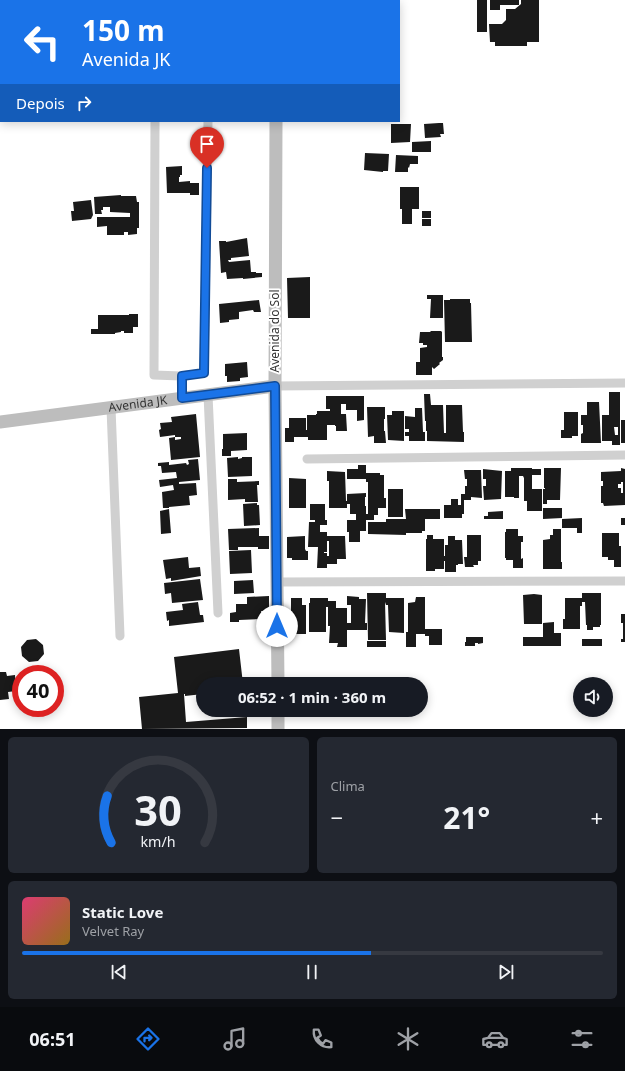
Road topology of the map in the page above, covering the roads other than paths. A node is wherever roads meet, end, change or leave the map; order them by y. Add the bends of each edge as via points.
1 (155, 122) edge
2 (208, 122) edge
3 (276, 122) edge
4 (182, 376) junction
5 (625, 382) edge
6 (275, 386) junction
7 (208, 395) junction
8 (182, 398) junction
9 (110, 408) junction
10 (0, 422) edge
11 (625, 455) edge
12 (307, 459) dead end
13 (625, 581) edge
14 (277, 582) junction
15 (218, 612) dead end
16 (120, 636) dead end
17 (278, 677) edge
18 (278, 717) edge
19 (278, 729) edge

1 - 4 street via 154,375
2 - 4 street via 204,373
3 - 6 street, Avenida do Sol
4 - 8 street
5 - 6 street
6 - 7 street, Avenida JK
6 - 14 street, Avenida do Sol
7 - 8 street, Avenida JK
7 - 15 street
8 - 9 street, Avenida JK
9 - 10 street, Avenida JK
9 - 16 street
11 - 12 street
13 - 14 street
14 - 17 street, Avenida do Sol
18 - 19 street

